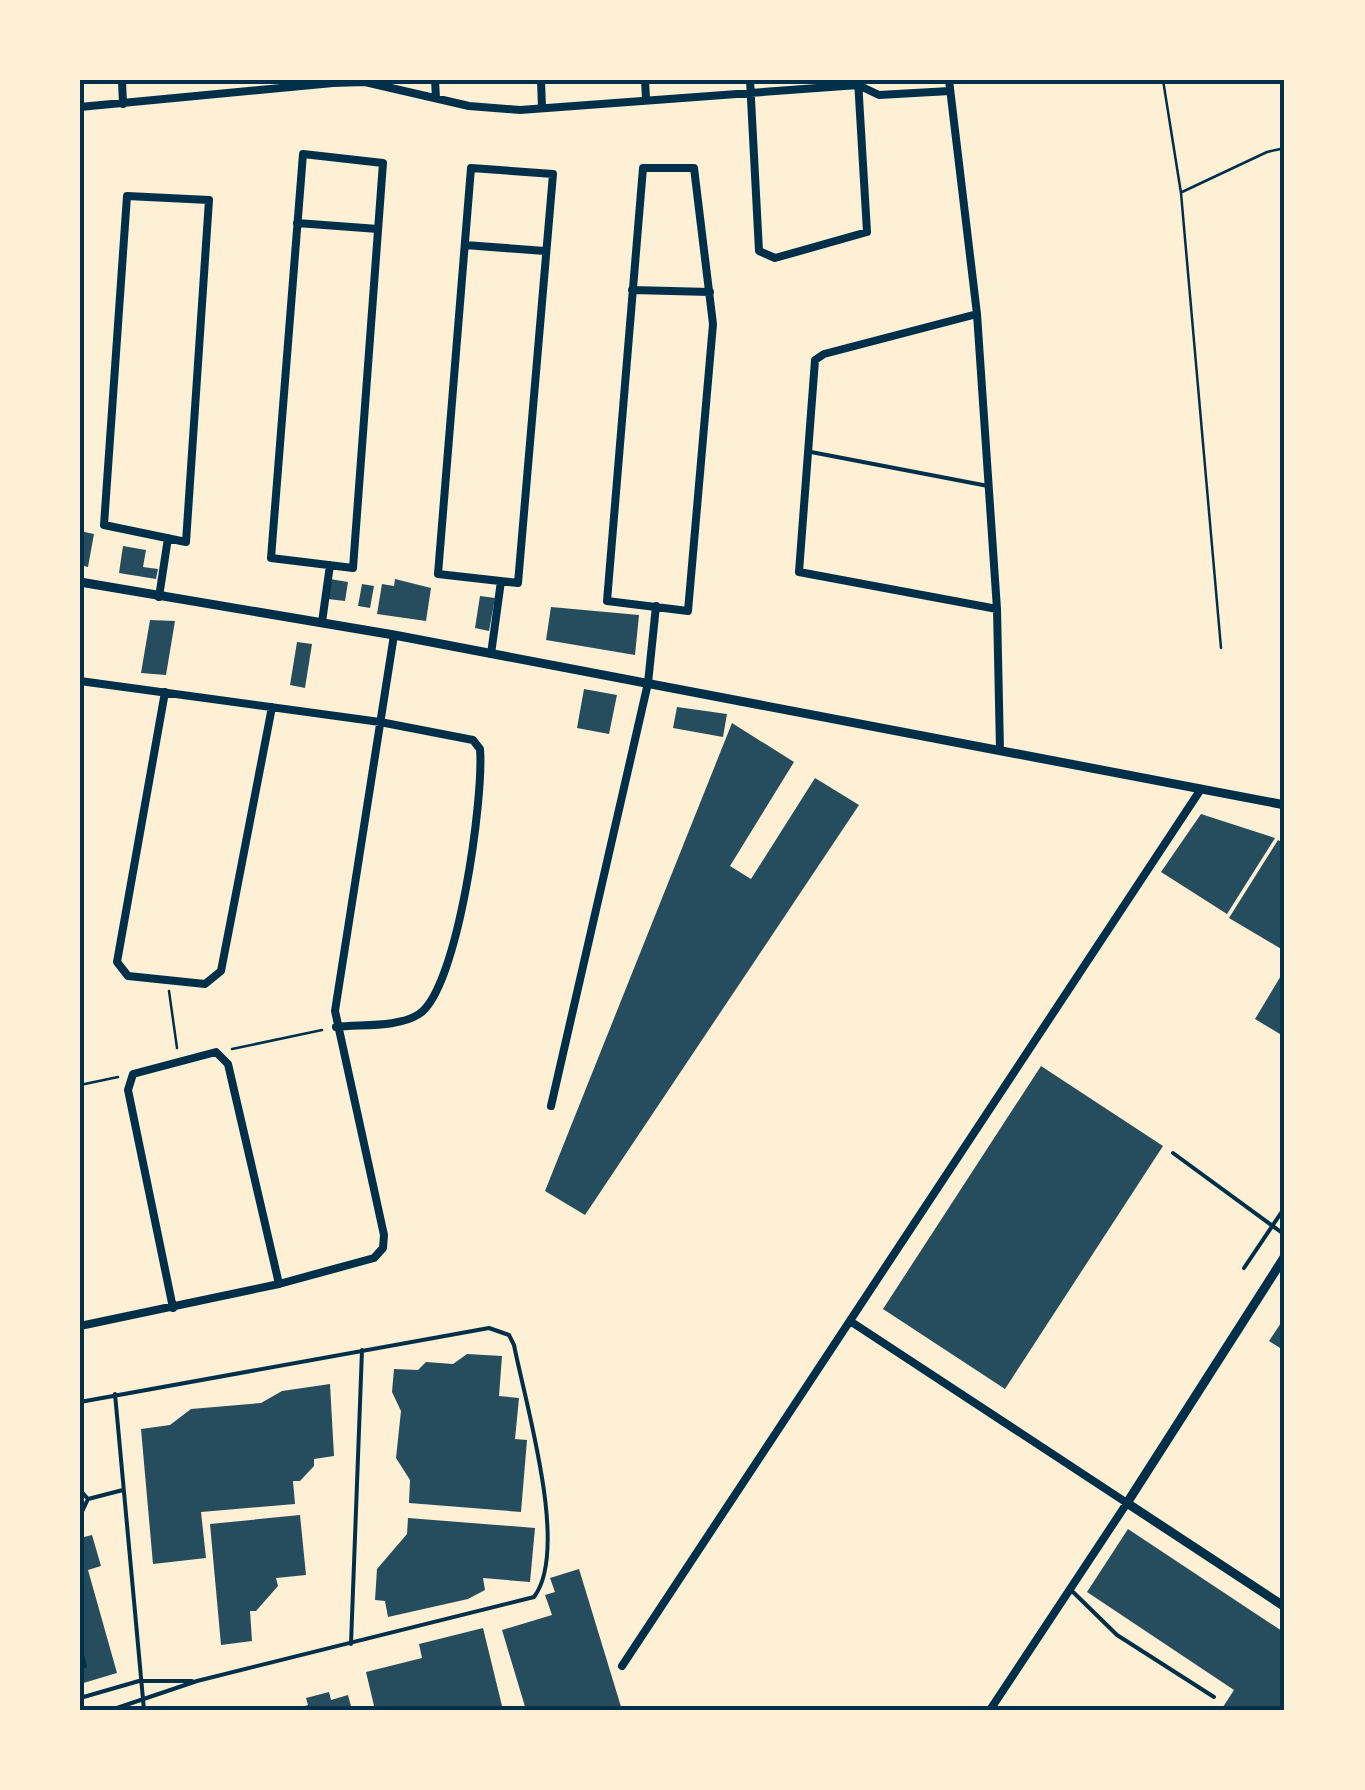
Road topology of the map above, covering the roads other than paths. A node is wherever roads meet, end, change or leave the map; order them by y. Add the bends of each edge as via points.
1 (122, 80) edge
2 (229, 80) edge
3 (435, 80) edge
4 (541, 80) edge
5 (646, 80) edge
6 (949, 80) edge
7 (333, 82) edge
8 (860, 82) edge
9 (750, 85) edge
10 (950, 91) junction
11 (230, 94) junction
12 (436, 98) junction
13 (646, 99) junction
14 (123, 104) junction
15 (80, 107) edge
16 (542, 108) junction
17 (296, 223) junction
18 (378, 229) junction
19 (464, 245) junction
20 (545, 251) junction
21 (632, 290) junction
22 (710, 292) junction
23 (977, 314) junction
24 (806, 451) junction
25 (988, 486) junction
26 (168, 538) junction
27 (330, 565) junction
28 (501, 581) junction
29 (80, 582) edge
30 (158, 596) junction
31 (656, 606) junction
32 (997, 609) junction
33 (322, 622) junction
34 (394, 636) junction
35 (491, 654) junction
36 (80, 682) edge
37 (648, 684) junction
38 (165, 692) junction
39 (272, 707) junction
40 (380, 722) junction
41 (1000, 750) junction
42 (1201, 789) junction
43 (1285, 805) edge
44 (336, 1027) junction
45 (551, 1106) dead end
46 (1173, 1153) dead end
47 (1285, 1207) edge
48 (1273, 1225) junction
49 (1285, 1236) edge
50 (1285, 1256) edge
51 (1244, 1268) dead end
52 (279, 1284) junction
53 (173, 1308) junction
54 (850, 1321) junction
55 (80, 1326) edge
56 (362, 1350) junction
57 (114, 1394) junction
58 (80, 1402) edge
59 (80, 1490) edge
60 (123, 1490) junction
61 (88, 1499) junction
62 (1127, 1504) junction
63 (80, 1516) edge
64 (1071, 1590) junction
65 (1285, 1607) edge
66 (350, 1644) junction
67 (80, 1648) edge
68 (622, 1666) dead end
69 (80, 1668) edge
70 (139, 1681) junction
71 (196, 1681) junction
72 (1214, 1697) dead end
73 (80, 1698) edge
74 (143, 1702) junction
75 (111, 1710) edge
76 (144, 1710) edge
77 (990, 1710) edge

1 - 14 street
2 - 11 street
3 - 12 street
4 - 16 street
5 - 13 street
6 - 10 street
7 - 11 street
7 - 12 street
8 - 9 street
8 - 9 street via 867,232 774,258 760,251
8 - 10 street via 878,94
9 - 13 street
10 - 23 street
11 - 14 street
12 - 16 street via 497,110
13 - 16 street
14 - 15 street
17 - 18 street
17 - 18 street via 302,154 383,163
17 - 27 street via 271,558
18 - 27 street via 353,568
19 - 20 street
19 - 20 street via 471,168 553,174
19 - 28 street via 438,574
20 - 28 street via 518,582
21 - 22 street
21 - 22 street via 642,168 694,168
21 - 31 street via 606,601
22 - 31 street via 713,324 688,611
23 - 24 street via 824,354 812,370
23 - 25 street
24 - 25 lane
24 - 32 street via 799,572
25 - 32 street
26 - 26 street via 186,542 209,200 126,196 104,525
26 - 30 street
27 - 33 street
28 - 35 street
29 - 30 street
30 - 33 street
31 - 37 street
32 - 41 street
33 - 34 street
34 - 35 street
34 - 40 street
35 - 37 street
36 - 38 street
37 - 41 street
37 - 45 street
38 - 39 street
38 - 39 street via 117,962 128,976 205,984 221,971
39 - 40 street
40 - 44 street
40 - 44 street via 473,740 480,749 460,919 445,976 423,1012 408,1021
41 - 42 street
42 - 43 street
42 - 54 street
44 - 52 street via 382,1248 374,1258
46 - 48 lane
47 - 48 lane
48 - 49 lane
48 - 51 lane
50 - 62 street
52 - 53 street
52 - 53 street via 228,1064 216,1052 178,1059 133,1074 128,1090
53 - 55 street
54 - 62 street
54 - 68 street
56 - 57 lane
56 - 66 lane
56 - 66 lane via 488,1328 509,1334 548,1543 543,1585 534,1596
57 - 58 lane
57 - 60 lane
59 - 61 lane
60 - 61 lane
60 - 70 lane
61 - 63 lane
62 - 64 street
62 - 65 street
64 - 72 lane via 1117,1634
64 - 77 street
66 - 71 lane
67 - 69 lane
70 - 71 lane
70 - 73 lane
70 - 74 lane
71 - 74 lane
74 - 75 lane
74 - 76 lane

